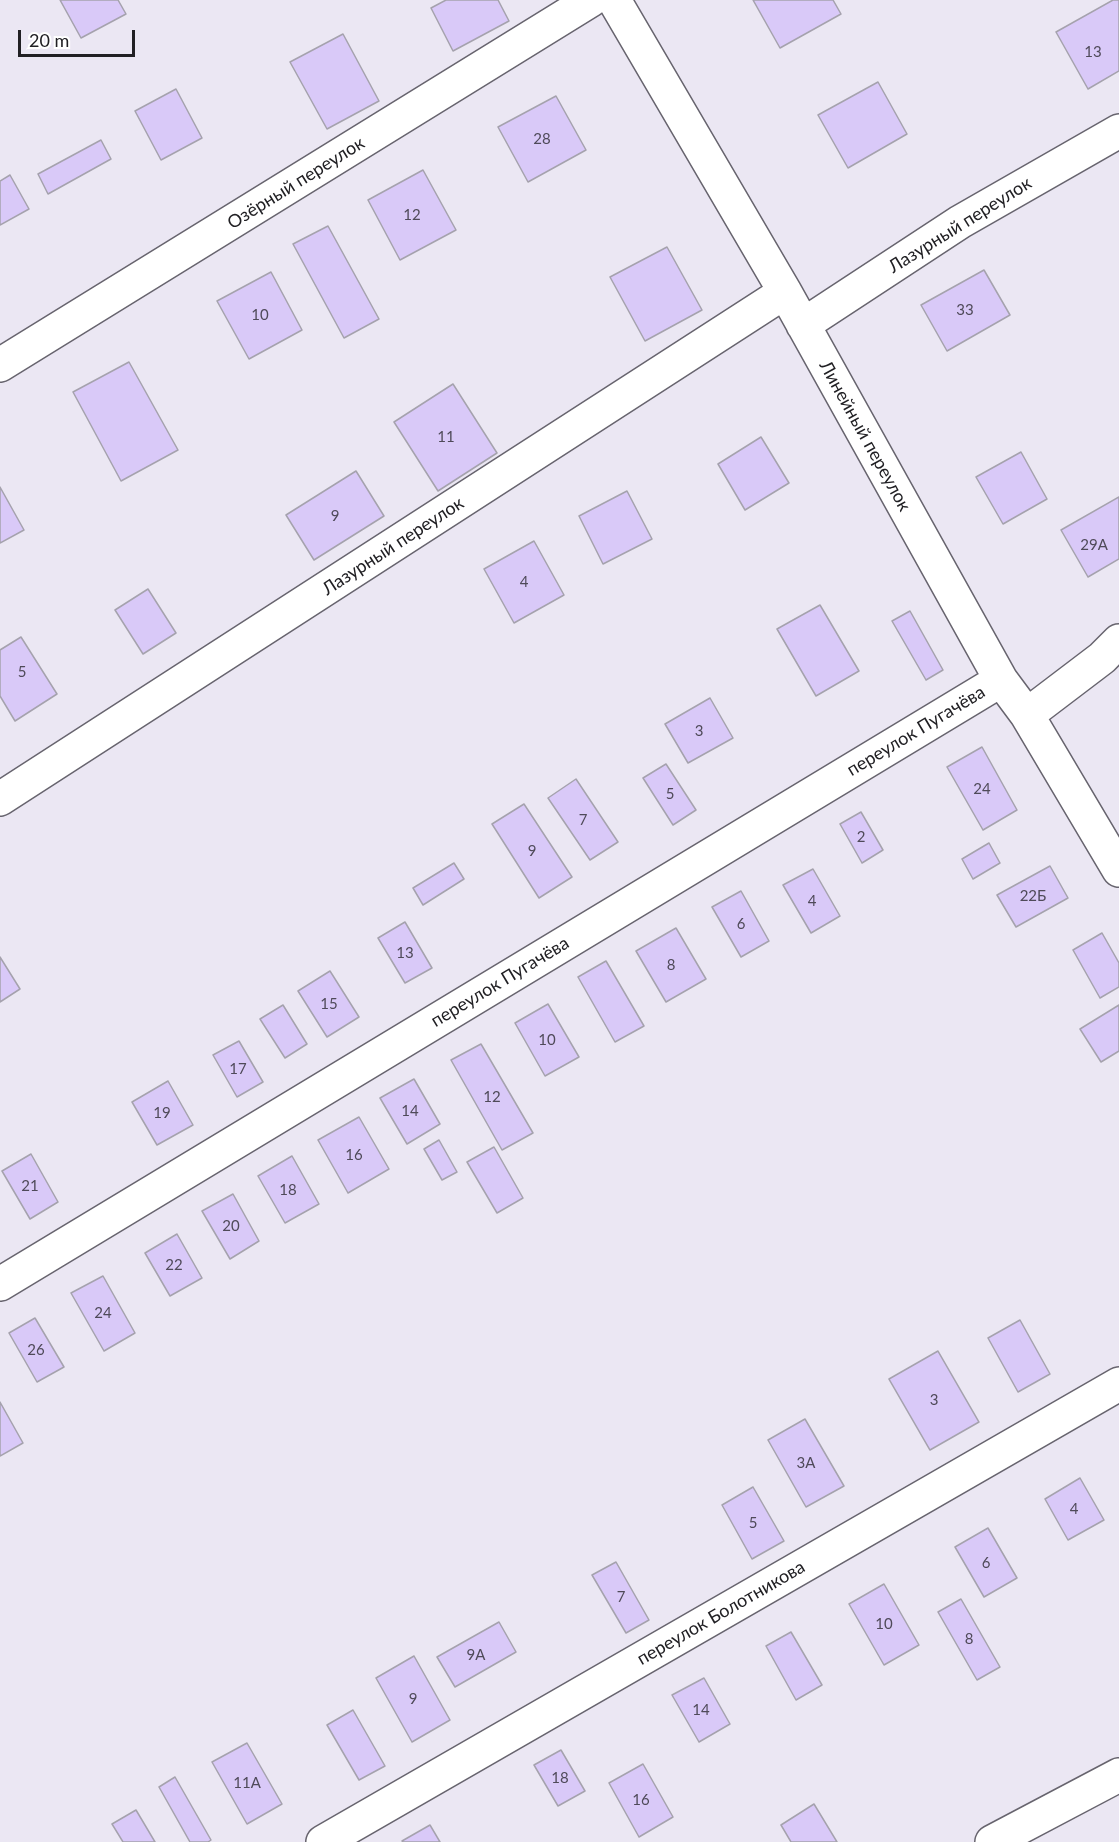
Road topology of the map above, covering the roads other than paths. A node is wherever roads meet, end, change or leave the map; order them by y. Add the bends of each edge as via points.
1 (591, 0) edge
2 (614, 0) edge
3 (1119, 131) edge
4 (785, 292) junction
5 (803, 325) junction
6 (0, 365) edge
7 (1119, 641) edge
8 (1000, 680) junction
9 (1027, 715) junction
10 (0, 799) edge
11 (1119, 870) edge
12 (0, 1284) edge
13 (1119, 1384) edge
14 (1119, 1775) edge
15 (323, 1842) edge
16 (992, 1842) edge

1 - 6 street, Озёрный переулок
2 - 4 street, Линейный переулок
3 - 5 street, Лазурный переулок via 960,222
4 - 5 street, Линейный переулок
4 - 10 street, Лазурный переулок
5 - 8 street, Линейный переулок
7 - 9 street
8 - 9 street, Линейный переулок
8 - 12 street, переулок Пугачёва
9 - 11 street, Линейный переулок
13 - 15 street, переулок Болотникова
14 - 16 street

